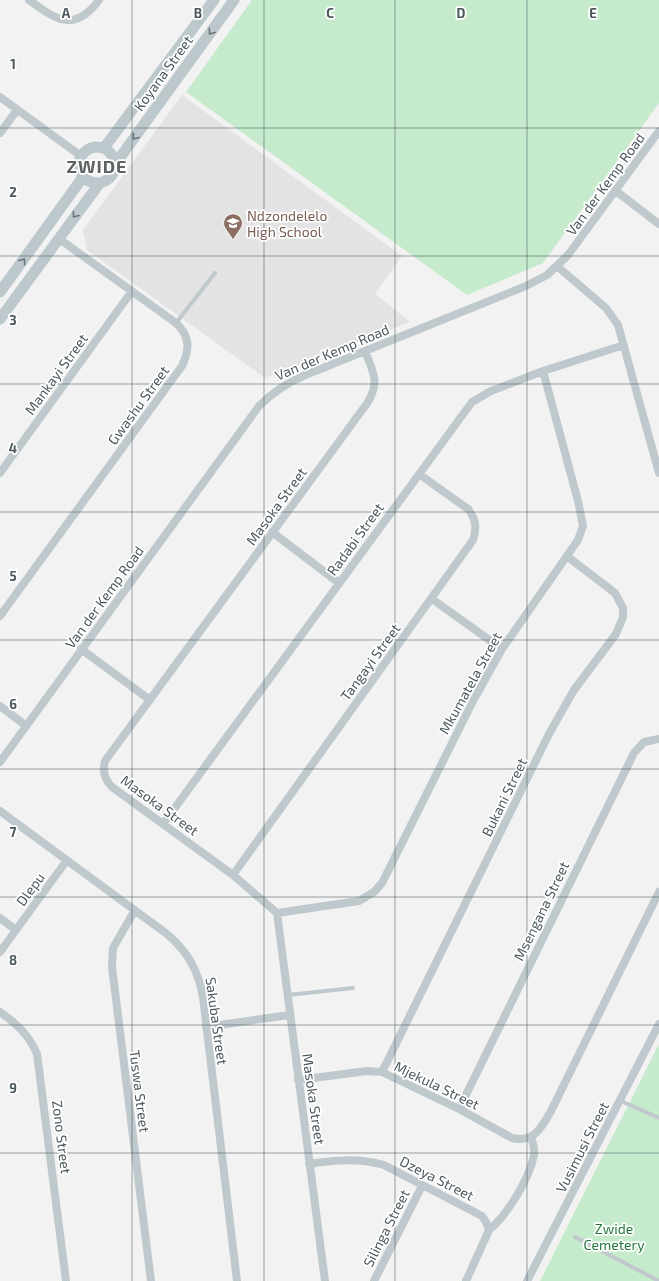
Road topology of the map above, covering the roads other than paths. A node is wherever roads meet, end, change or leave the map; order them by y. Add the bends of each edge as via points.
1 (29, 0) edge
2 (99, 0) edge
3 (214, 0) edge
4 (234, 0) edge
5 (0, 97) edge
6 (17, 110) junction
7 (659, 131) edge
8 (0, 133) edge
9 (104, 148) junction
10 (81, 156) junction
11 (116, 163) junction
12 (83, 177) junction
13 (99, 184) junction
14 (616, 191) junction
15 (659, 224) edge
16 (58, 238) junction
17 (558, 267) junction
18 (215, 273) dead end
19 (132, 291) junction
20 (0, 292) edge
21 (0, 319) edge
22 (176, 323) junction
23 (624, 345) junction
24 (365, 351) junction
25 (543, 371) junction
26 (0, 473) edge
27 (659, 473) edge
28 (419, 474) junction
29 (272, 532) junction
30 (568, 557) junction
31 (339, 582) junction
32 (432, 599) junction
33 (0, 616) edge
34 (81, 649) junction
35 (502, 649) junction
36 (150, 700) junction
37 (0, 706) edge
38 (25, 725) junction
39 (659, 738) edge
40 (0, 762) edge
41 (0, 811) edge
42 (163, 824) junction
43 (67, 860) junction
44 (233, 875) junction
45 (659, 892) edge
46 (135, 910) junction
47 (277, 913) junction
48 (0, 918) edge
49 (16, 930) junction
50 (0, 952) edge
51 (353, 988) dead end
52 (287, 995) junction
53 (0, 1012) edge
54 (289, 1015) junction
55 (659, 1024) edge
56 (206, 1027) junction
57 (382, 1072) junction
58 (298, 1080) junction
59 (621, 1101) junction
60 (459, 1109) junction
61 (659, 1118) edge
62 (534, 1136) junction
63 (309, 1164) junction
64 (422, 1186) junction
65 (488, 1230) junction
66 (575, 1238) dead end
67 (66, 1281) edge
68 (151, 1281) edge
69 (237, 1281) edge
70 (325, 1281) edge
71 (374, 1281) edge
72 (466, 1281) edge
73 (527, 1281) edge
74 (659, 1281) edge

1 - 2 street via 57,19 66,21 84,16
3 - 9 main road, Koyana Street
4 -> 11 main road, Koyana Street
5 - 6 street
6 - 8 street
6 - 10 street
7 - 14 street, Van der Kemp Road
9 - 10 main road via 91,148
9 - 11 main road via 109,151
10 - 12 main road via 79,167
11 - 13 main road, Koyana Street via 113,175
12 - 13 main road via 93,184
20 -> 12 main road
13 -> 16 main road, Koyana Street
14 - 15 street
14 - 17 street, Van der Kemp Road
16 - 19 street, Gwashu Street
16 - 21 main road, Koyana Street
17 - 23 street via 613,316
17 - 24 street, Van der Kemp Road via 526,286
18 - 22 lane
19 - 22 street, Gwashu Street
19 - 26 street, Mankayi Street
22 - 33 street, Gwashu Street via 186,335 188,345 187,356 182,366
23 - 25 street, Radabi Street
23 - 27 street
24 - 29 street, Masoka Street via 375,380 374,393
24 - 34 street, Van der Kemp Road via 290,381 259,406
25 - 28 street, Radabi Street via 491,391 472,402
25 - 30 street, Mkumatela Street via 581,516 582,533
28 - 31 street, Radabi Street
28 - 32 street, Tangayi Street via 468,509 476,525 468,549
29 - 31 street
29 - 36 street, Masoka Street
30 - 35 street, Mkumatela Street
30 - 57 street, Bukani Street via 615,593 623,608 621,625 574,690 554,726
31 - 42 street, Radabi Street
32 - 35 street
32 - 44 street, Tangayi Street
34 - 36 street
34 - 38 street, Van der Kemp Road
35 - 47 street, Mkumatela Street via 473,701 382,883 374,892 359,901
36 - 42 street, Masoka Street via 105,762 104,774 112,788
37 - 38 street
38 - 40 street, Van der Kemp Road
39 - 60 street, Msengana Street via 644,742 634,753
41 - 43 street, Sakuba Street
42 - 44 street, Masoka Street
43 - 46 street, Sakuba Street
43 - 49 street, Dlepu
44 - 47 street, Masoka Street
45 - 62 street via 551,1111
46 - 56 street, Sakuba Street via 174,940 190,958 200,980
46 - 68 street, Tuswa Street via 112,948 112,967
47 - 52 street, Masoka Street
48 - 49 street
49 - 50 street, Dlepu
51 - 52 lane
52 - 54 street, Masoka Street
53 - 67 street, Zono Street via 21,1028 37,1054
54 - 56 street
54 - 58 street, Masoka Street
55 - 59 street, Vusimusi Street
56 - 69 street, Sakuba Street
57 - 58 street, Mjekula Street via 367,1071
57 - 60 street, Mjekula Street
58 - 63 street, Masoka Street
59 - 61 lane
59 - 73 street, Vusimusi Street
60 - 62 street, Mjekula Street via 512,1138
62 - 65 street via 534,1156 514,1200 501,1219
63 - 64 street, Dzeya Street via 366,1160 384,1165
63 - 70 street, Masoka Street
64 - 65 street, Dzeya Street via 482,1216
64 - 71 street, Silinga Street
65 - 72 street
66 - 74 lane

